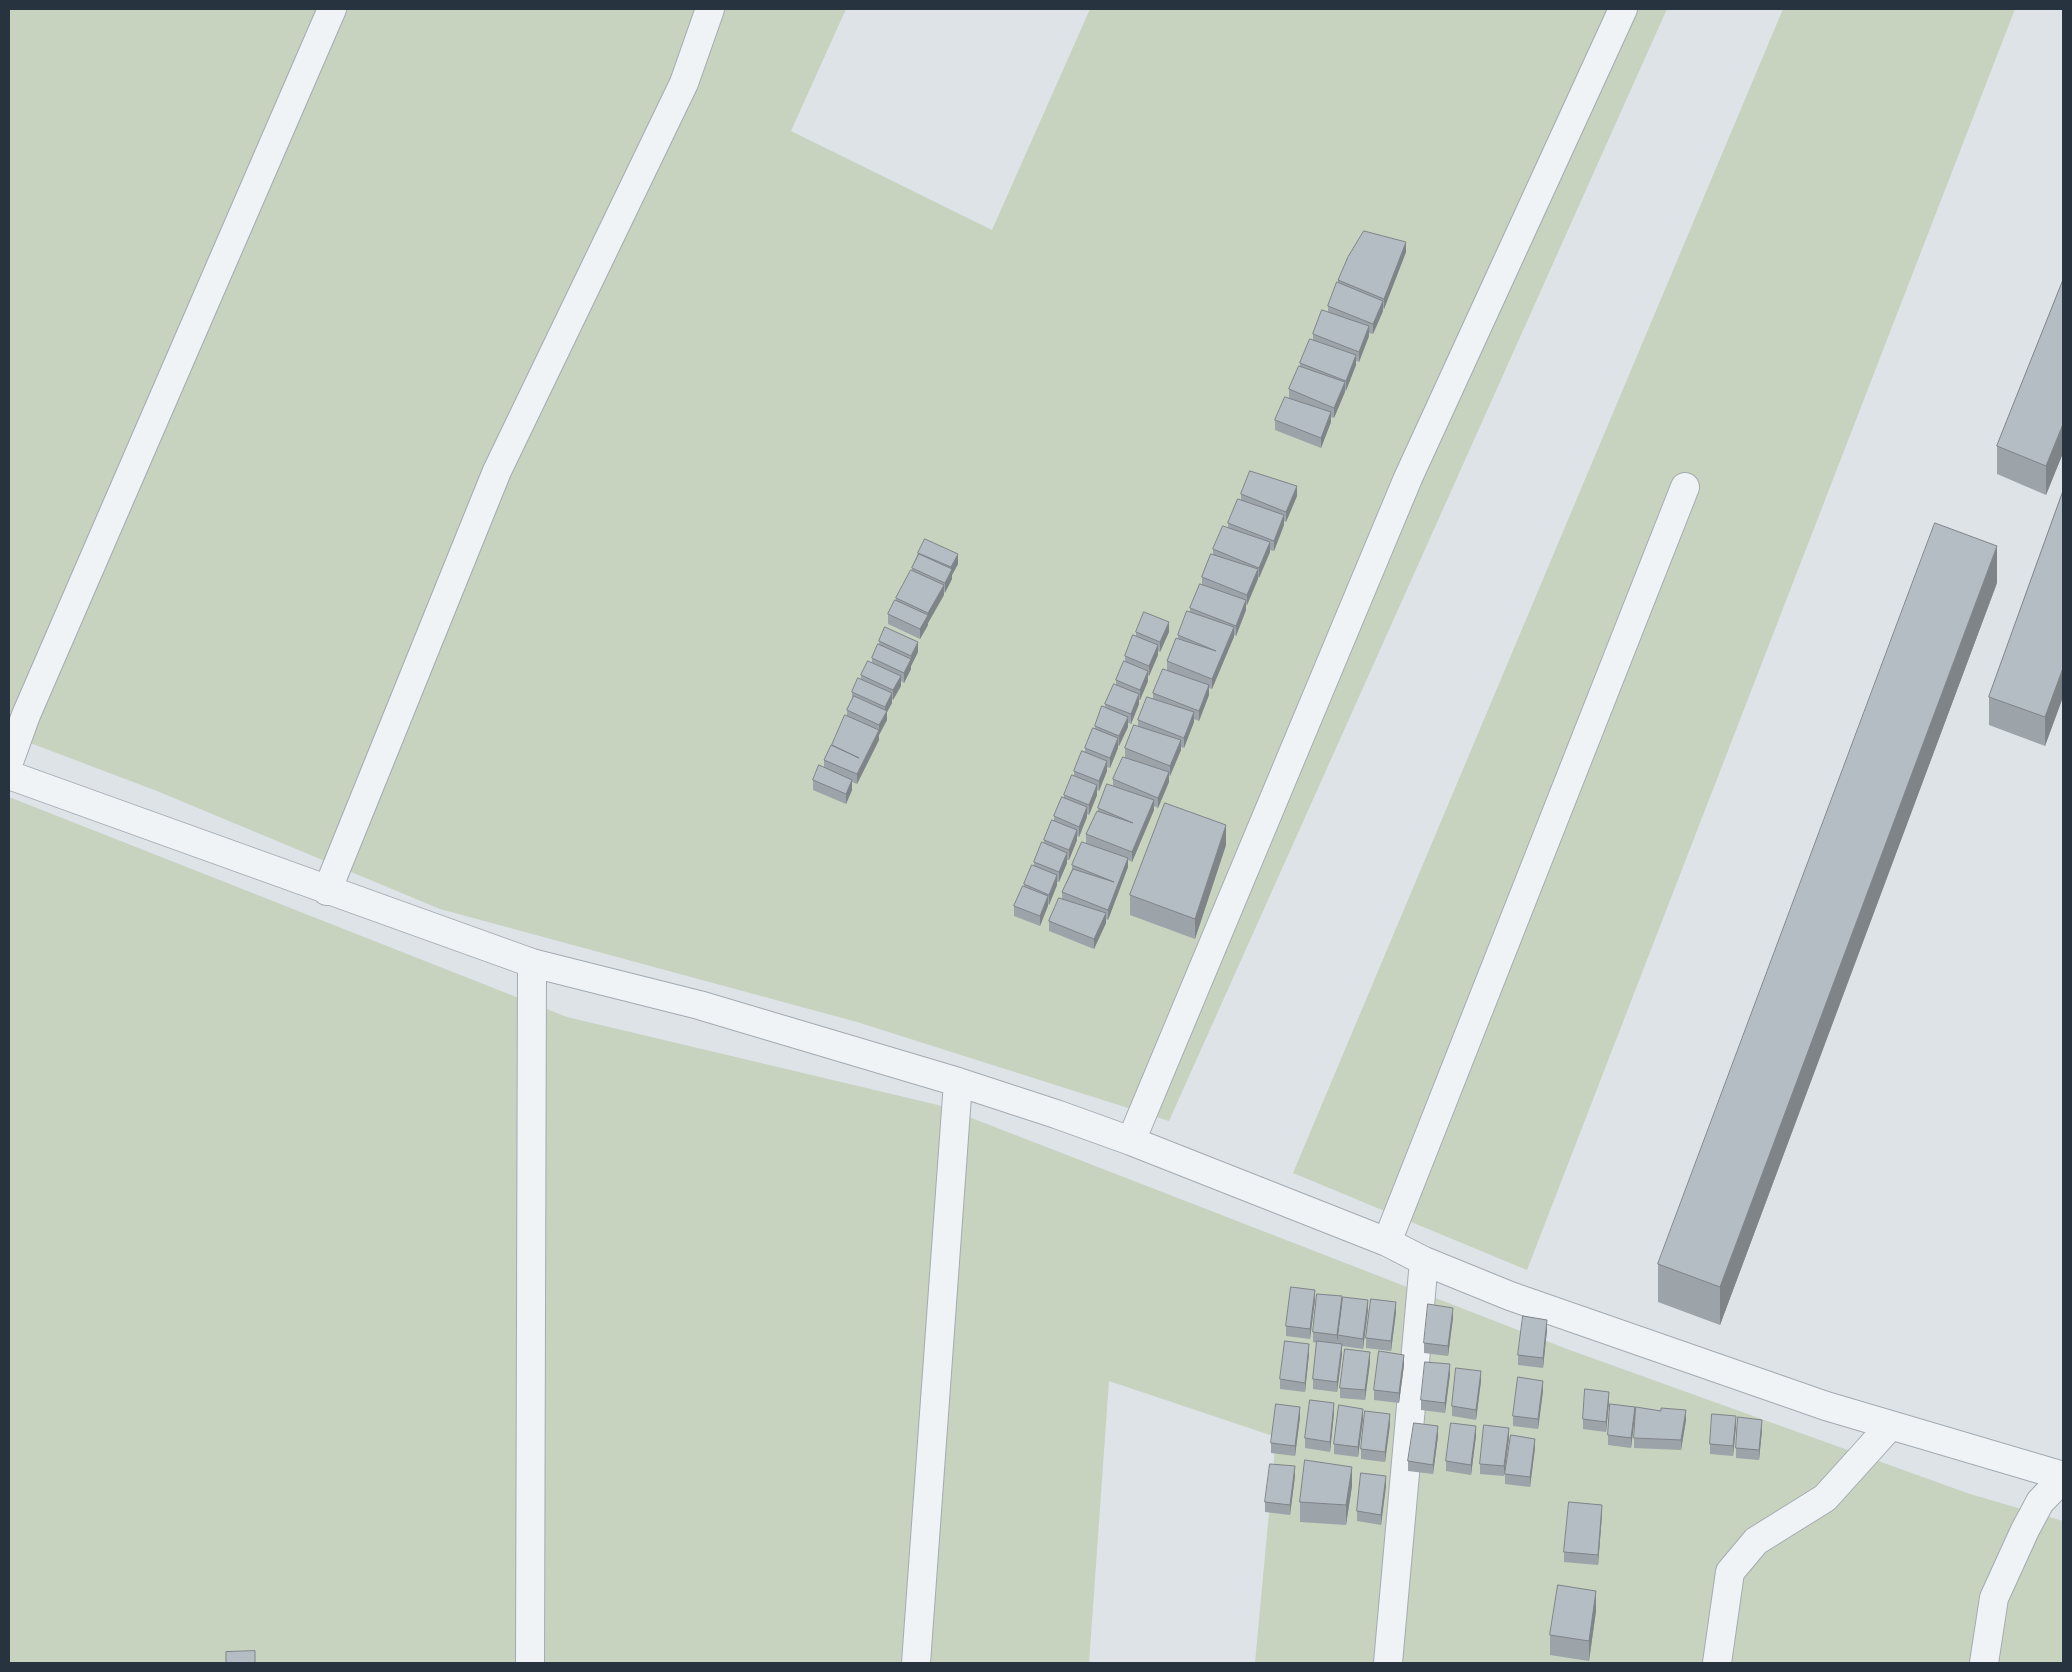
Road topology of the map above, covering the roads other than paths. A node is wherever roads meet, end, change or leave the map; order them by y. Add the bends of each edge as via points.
1 (332, 9) edge
2 (710, 9) edge
3 (1623, 9) edge
4 (1685, 487) dead end
5 (9, 762) edge
6 (9, 775) edge
7 (327, 891) junction
8 (532, 963) junction
9 (958, 1082) junction
10 (1131, 1141) junction
11 (1387, 1242) junction
12 (1424, 1261) junction
13 (1890, 1426) junction
14 (2063, 1477) edge
15 (530, 1663) edge
16 (916, 1663) edge
17 (1388, 1663) edge
18 (1717, 1663) edge
19 (1984, 1663) edge

1 - 5 lane via 30,706
2 - 7 lane via 684,83 497,472
3 - 10 lane via 1408,478
4 - 11 lane
6 - 7 lane
7 - 8 lane
8 - 9 lane via 699,1005
8 - 15 lane
9 - 10 lane
9 - 16 lane
10 - 11 lane
11 - 12 lane
12 - 13 lane via 1510,1296
12 - 17 lane
13 - 14 lane
13 - 18 lane via 1825,1498 1756,1541 1730,1572
14 - 19 lane via 2036,1509 1994,1598

